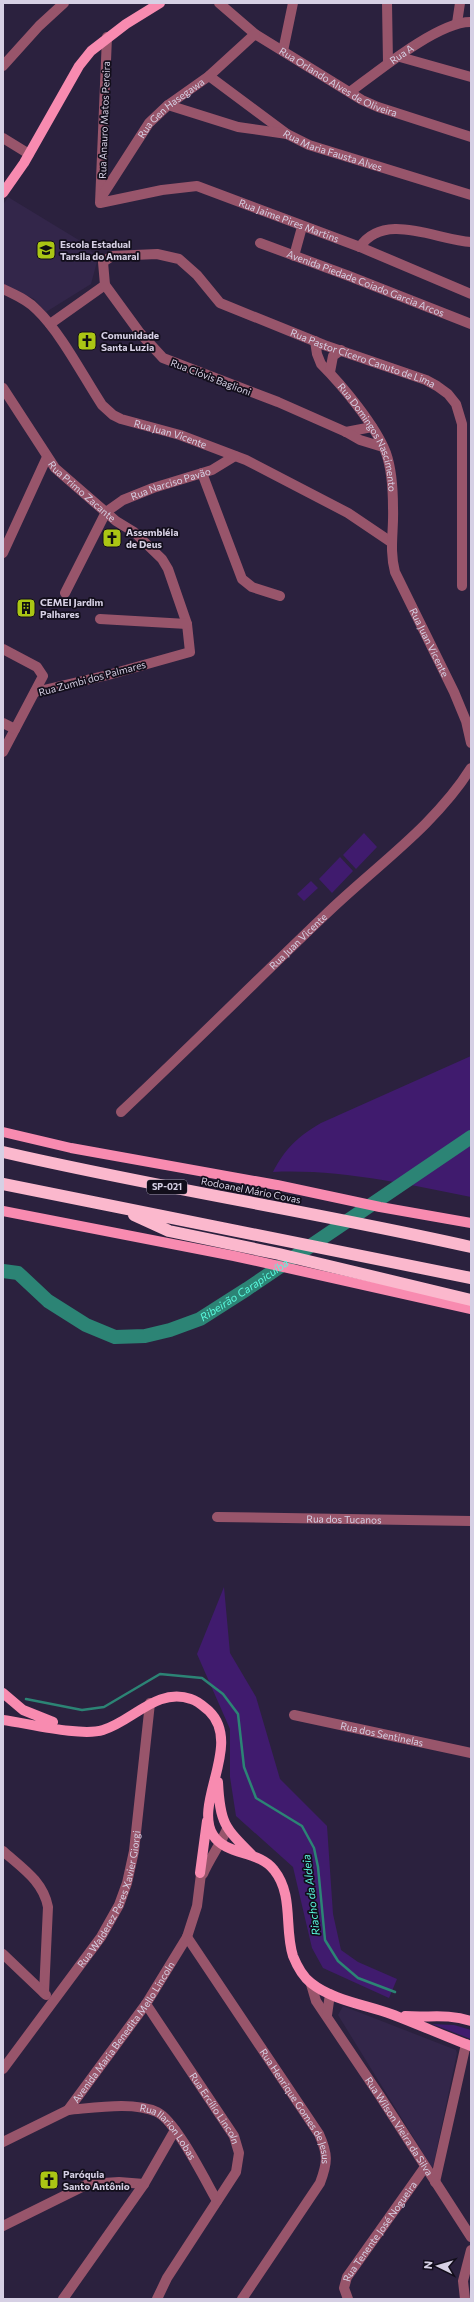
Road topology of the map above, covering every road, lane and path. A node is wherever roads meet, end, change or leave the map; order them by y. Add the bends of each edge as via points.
1 (64, 3) edge
2 (160, 3) edge
3 (220, 3) edge
4 (293, 3) edge
5 (387, 3) edge
6 (460, 3) edge
7 (471, 22) edge
8 (457, 23) junction
9 (255, 34) junction
10 (107, 37) junction
11 (283, 51) junction
12 (400, 57) junction
13 (388, 63) junction
14 (3, 66) edge
15 (209, 76) junction
16 (471, 77) edge
17 (350, 92) junction
18 (168, 105) junction
19 (287, 134) junction
20 (471, 137) edge
21 (3, 138) edge
22 (29, 154) junction
23 (4, 191) edge
24 (471, 195) edge
25 (101, 199) junction
26 (302, 227) junction
27 (471, 242) edge
28 (260, 243) dead end
29 (360, 247) junction
30 (294, 256) junction
31 (105, 285) junction
32 (3, 289) edge
33 (471, 294) edge
34 (50, 324) junction
35 (471, 324) edge
36 (315, 341) junction
37 (341, 350) junction
38 (330, 372) junction
39 (3, 388) edge
40 (372, 427) junction
41 (346, 432) junction
42 (383, 447) junction
43 (236, 456) junction
44 (47, 457) junction
45 (55, 468) junction
46 (202, 473) junction
47 (36, 478) junction
48 (467, 492) edge
49 (393, 508) junction
50 (106, 512) junction
51 (378, 532) junction
52 (391, 542) junction
53 (3, 553) edge
54 (462, 586) dead end
55 (65, 593) dead end
56 (280, 596) dead end
57 (100, 619) dead end
58 (187, 624) junction
59 (3, 649) edge
60 (190, 652) joint
61 (35, 692) junction
62 (3, 723) edge
63 (15, 729) junction
64 (471, 743) edge
65 (3, 752) edge
66 (471, 768) edge
67 (121, 1112) dead end
68 (3, 1132) edge
69 (3, 1152) edge
70 (3, 1184) edge
71 (124, 1210) junction
72 (3, 1211) edge
73 (471, 1224) edge
74 (471, 1247) edge
75 (471, 1278) edge
76 (471, 1300) edge
77 (471, 1309) edge
78 (217, 1517) dead end
79 (471, 1521) edge
80 (3, 1693) edge
81 (150, 1703) junction
82 (294, 1716) dead end
83 (3, 1720) edge
84 (88, 1732) junction
85 (471, 1753) edge
86 (217, 1769) junction
87 (208, 1816) junction
88 (227, 1829) junction
89 (212, 1832) junction
90 (221, 1844) junction
91 (3, 1851) edge
92 (254, 1856) junction
93 (200, 1873) junction
94 (199, 1886) junction
95 (187, 1937) junction
96 (3, 1954) edge
97 (312, 1984) junction
98 (44, 1994) junction
99 (330, 1994) junction
100 (52, 2001) junction
101 (146, 2004) junction
102 (327, 2015) junction
103 (393, 2015) junction
104 (471, 2021) edge
105 (468, 2045) edge
106 (3, 2069) edge
107 (68, 2110) junction
108 (175, 2130) junction
109 (3, 2142) edge
110 (425, 2167) junction
111 (435, 2182) junction
112 (144, 2184) junction
113 (218, 2201) junction
114 (3, 2226) edge
115 (471, 2237) edge
116 (471, 2250) edge
117 (63, 2299) edge
118 (157, 2299) edge
119 (242, 2299) edge
120 (348, 2299) edge
121 (465, 2299) edge

1 - 14 street
2 - 10 main road
3 - 9 street, Rua Orlando Alves de Oliveira
4 - 11 street
5 - 13 street
6 - 8 street
7 - 8 street
8 - 12 street, Rua A
9 - 11 street, Rua Orlando Alves de Oliveira
9 - 15 street, Rua Gen Hasegawa
10 - 22 main road via 79,66
10 - 25 street, Rua Anauro Matos Pereira
11 - 17 street, Rua Orlando Alves de Oliveira
12 - 13 street, Rua A
12 - 16 street
13 - 17 street, Rua A
15 - 18 street, Rua Gen Hasegawa
15 - 19 street, Rua Maria Fausta Alves
17 - 20 street, Rua Orlando Alves de Oliveira via 378,107
18 - 19 street via 238,127
18 - 25 street, Rua Gen Hasegawa via 136,140
19 - 24 street, Rua Maria Fausta Alves via 309,145 342,156
21 - 22 street
22 - 23 main road
25 - 26 street, Rua Jaime Pires Martins via 198,186
26 - 29 street, Rua Jaime Pires Martins
26 - 30 street
27 - 29 street via 418,232 387,230 365,239
28 - 30 street, Avenida Piedade Coiado Garcia Arcos
29 - 33 street, Rua Jaime Pires Martins
30 - 35 street, Avenida Piedade Coiado Garcia Arcos
31 - 34 street
31 - 36 street, Rua Pastor Cícero Canuto de Lima via 103,262 106,258 157,254 179,259 197,275 220,303
31 - 41 street, Rua Clóvis Baglioni via 140,333 163,358 278,402
32 - 34 street, Rua Juan Vicente via 24,299
34 - 43 street, Rua Juan Vicente via 102,405 113,415 180,435
36 - 37 street, Rua Pastor Cícero Canuto de Lima
36 - 38 street, Rua Domingos Nascimento via 321,364
37 - 38 street, Rua Domingos Nascimento via 333,356
37 - 48 street, Rua Pastor Cícero Canuto de Lima via 426,380 448,394 456,404 462,424
38 - 40 street, Rua Domingos Nascimento
39 - 44 street, Rua Primo Zacante
40 - 41 street
40 - 42 street, Rua Domingos Nascimento
41 - 42 street, Rua Clóvis Baglioni via 360,440
42 - 49 street, Rua Domingos Nascimento via 390,469
43 - 46 street, Rua Narciso Pavão
43 - 51 street, Rua Juan Vicente via 348,513
44 - 45 street, Rua Primo Zacante
44 - 47 street
45 - 47 street
45 - 50 street, Rua Primo Zacante
46 - 50 street, Rua Narciso Pavão via 123,500
46 - 56 street via 242,579 252,588
47 - 53 street
48 - 54 street, Rua Pastor Cícero Canuto de Lima
49 - 51 street via 385,527
49 - 52 street, Rua Juan Vicente
50 - 55 street
50 - 58 street, Rua Primo Zacante via 134,532 162,559 168,569
51 - 52 street, Rua Juan Vicente
52 - 64 street, Rua Juan Vicente via 395,572 454,692 466,721
57 - 58 street
58 - 60 street, Rua Primo Zacante
59 - 61 street via 26,660 42,672 42,680
60 - 61 street, Rua Zumbi dos Palmares
61 - 63 street, Rua Zumbi dos Palmares
62 - 63 street
63 - 65 street, Rua Zumbi dos Palmares
66 - 67 street, Rua Juan Vicente via 457,790 416,832 324,916
68 - 73 main road via 71,1148 277,1185
69 - 74 highway, Rodoanel Mário Covas / SP-021 via 130,1180
70 - 71 highway
71 - 75 highway
71 - 76 highway via 142,1221 169,1230
72 - 77 main road via 234,1256
78 - 79 street, Rua dos Tucanos
80 - 84 main road via 23,1710 40,1718
81 - 84 main road via 102,1730
81 - 86 main road via 167,1696 178,1696 192,1699 212,1714 218,1724 221,1739
81 - 100 street, Rua Walderez Peres Xavier Giorgi via 134,1851 127,1883 119,1905 101,1937
82 - 85 street, Rua dos Sentinelas
83 - 84 main road
86 - 87 main road
86 - 88 main road via 219,1806
87 - 89 main road
87 - 93 main road
88 - 90 street, Avenida Maria Benedita Mello Lincoln
88 - 92 main road
89 - 90 main road
89 - 93 street, Avenida Maria Benedita Mello Lincoln
90 - 92 main road
90 - 94 street, Avenida Maria Benedita Mello Lincoln via 211,1856
91 - 98 street via 39,1884 45,1893 48,1906
92 - 97 main road via 267,1863 281,1882 289,1912 289,1939 293,1955 300,1972
93 - 94 street, Avenida Maria Benedita Mello Lincoln
94 - 95 street, Avenida Maria Benedita Mello Lincoln via 197,1906
95 - 101 street, Avenida Maria Benedita Mello Lincoln
95 - 119 street, Rua Henrique Gomes de Jesus via 319,2134 326,2151 327,2162 320,2183
96 - 98 street
97 - 99 main road
97 - 102 street, Rua Wilson Vieira da Silva via 316,2001
98 - 100 street
99 - 102 street
99 - 103 main road
100 - 106 street, Rua Walderez Peres Xavier Giorgi
101 - 107 street, Avenida Maria Benedita Mello Lincoln
101 - 113 street, Rua Ercílio Lincoln via 234,2136 239,2153 236,2172
102 - 110 street, Rua Wilson Vieira da Silva
103 - 104 main road via 425,2018 441,2015
103 - 105 main road
105 - 111 street
107 - 108 street, Rua Ilarion Lobas via 145,2108 166,2118
107 - 109 street, Avenida Maria Benedita Mello Lincoln
108 - 112 street
108 - 113 street, Rua Ilarion Lobas
110 - 111 street, Rua Wilson Vieira da Silva
110 - 120 street, Rua Tenente José Nogueira via 346,2277 344,2288
111 - 115 street, Rua Wilson Vieira da Silva
112 - 114 street via 88,2184
112 - 117 street
113 - 118 street, Rua Ercílio Lincoln via 167,2278
116 - 121 street via 463,2281

